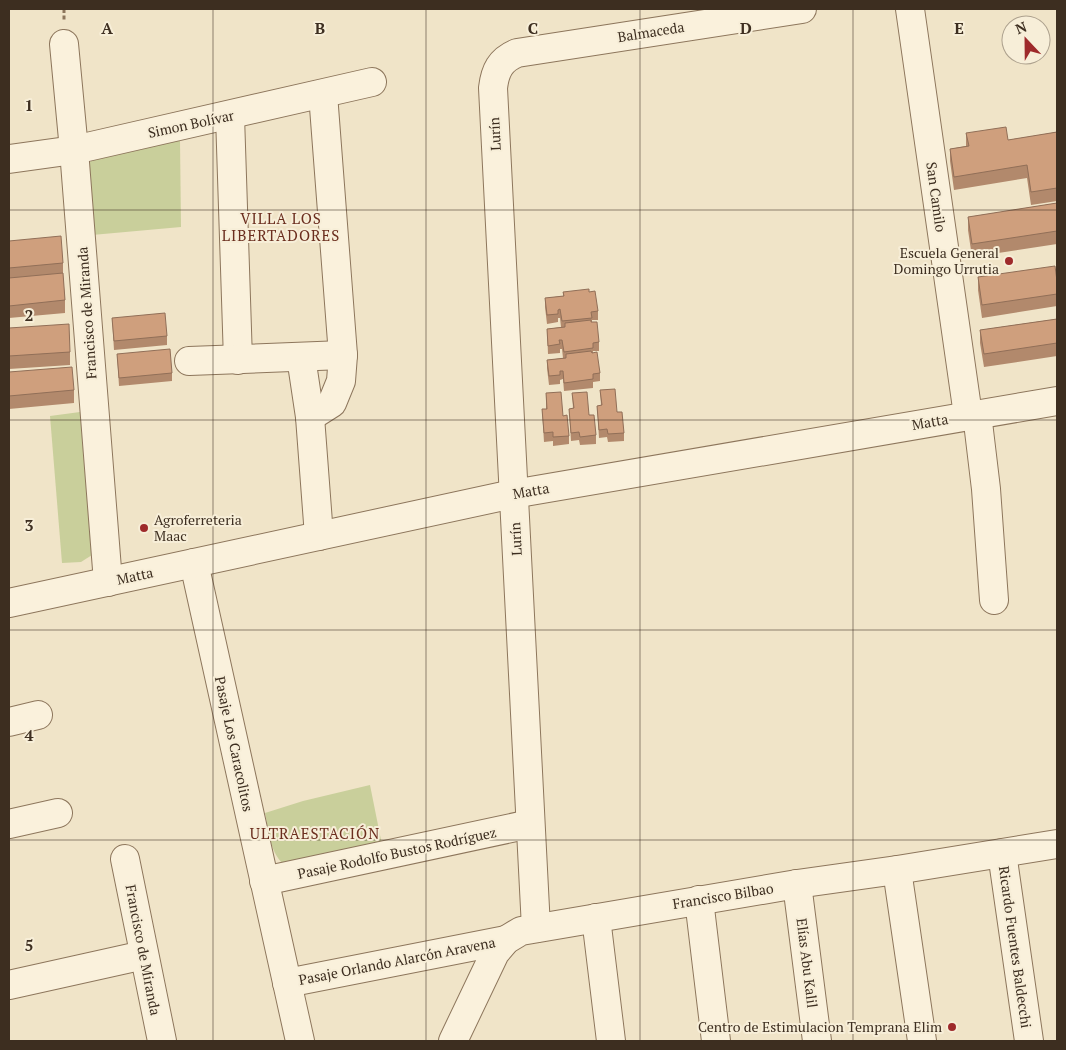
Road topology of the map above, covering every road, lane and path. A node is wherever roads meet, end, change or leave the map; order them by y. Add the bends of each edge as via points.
1 (802, 9) edge
2 (910, 9) edge
3 (64, 44) dead end
4 (502, 62) joint
5 (372, 82) dead end
6 (323, 94) junction
7 (230, 116) junction
8 (74, 150) junction
9 (9, 159) edge
10 (343, 355) junction
11 (301, 357) junction
12 (238, 360) junction
13 (189, 361) dead end
14 (1057, 401) edge
15 (972, 414) junction
16 (310, 417) junction
17 (513, 494) junction
18 (318, 536) junction
19 (194, 563) junction
20 (108, 582) junction
21 (994, 600) dead end
22 (9, 603) edge
23 (38, 715) dead end
24 (9, 722) edge
25 (58, 813) dead end
26 (9, 824) edge
27 (530, 824) junction
28 (1057, 844) edge
29 (1002, 853) junction
30 (125, 859) dead end
31 (897, 870) junction
32 (264, 881) junction
33 (797, 884) junction
34 (699, 900) junction
35 (596, 918) junction
36 (536, 928) junction
37 (506, 940) junction
38 (144, 954) junction
39 (287, 983) junction
40 (9, 985) edge
41 (162, 1041) edge
42 (300, 1041) edge
43 (453, 1041) edge
44 (611, 1041) edge
45 (716, 1041) edge
46 (817, 1041) edge
47 (922, 1041) edge
48 (1029, 1041) edge

1 - 4 street, Balmaceda via 517,53
2 - 15 street, San Camilo
3 - 8 street, Francisco de Miranda
4 - 17 street, Lurín via 493,88
5 - 6 street, Simon Bolívar
6 - 7 street, Simon Bolívar
6 - 10 street
7 - 8 street, Simon Bolívar
7 - 12 street
8 - 9 street, Simon Bolívar
8 - 20 street, Francisco de Miranda
10 - 11 street
10 - 16 street via 341,381 332,403
11 - 12 street
11 - 16 street
12 - 13 street
14 - 15 street, Matta
15 - 17 street, Matta
15 - 21 street, San Camilo via 986,489
16 - 18 street
17 - 18 street, Matta
17 - 27 street, Lurín
18 - 19 street, Matta
19 - 20 street, Matta
19 - 32 street, Pasaje Los Caracolitos
20 - 22 street, Matta
23 - 24 street
25 - 26 street
27 - 32 street, Pasaje Rodolfo Bustos Rodríguez
27 - 36 street, Lurín
28 - 29 street, Francisco Bilbao
29 - 31 street, Francisco Bilbao
29 - 48 street, Ricardo Fuentes Baldecchi
30 - 38 street, Francisco de Miranda
31 - 33 street, Francisco Bilbao
31 - 47 street
32 - 39 street, Pasaje Los Caracolitos
33 - 34 street, Francisco Bilbao
33 - 46 street, Elías Abu Kalil
34 - 35 street, Francisco Bilbao
34 - 45 street
35 - 36 street, Francisco Bilbao
35 - 44 street
36 - 37 street, Francisco Bilbao via 521,931
37 - 39 street, Pasaje Orlando Alarcón Aravena
37 - 43 street, Francisco Bilbao via 495,953
38 - 40 street
38 - 41 street, Francisco de Miranda
39 - 42 street, Pasaje Los Caracolitos

